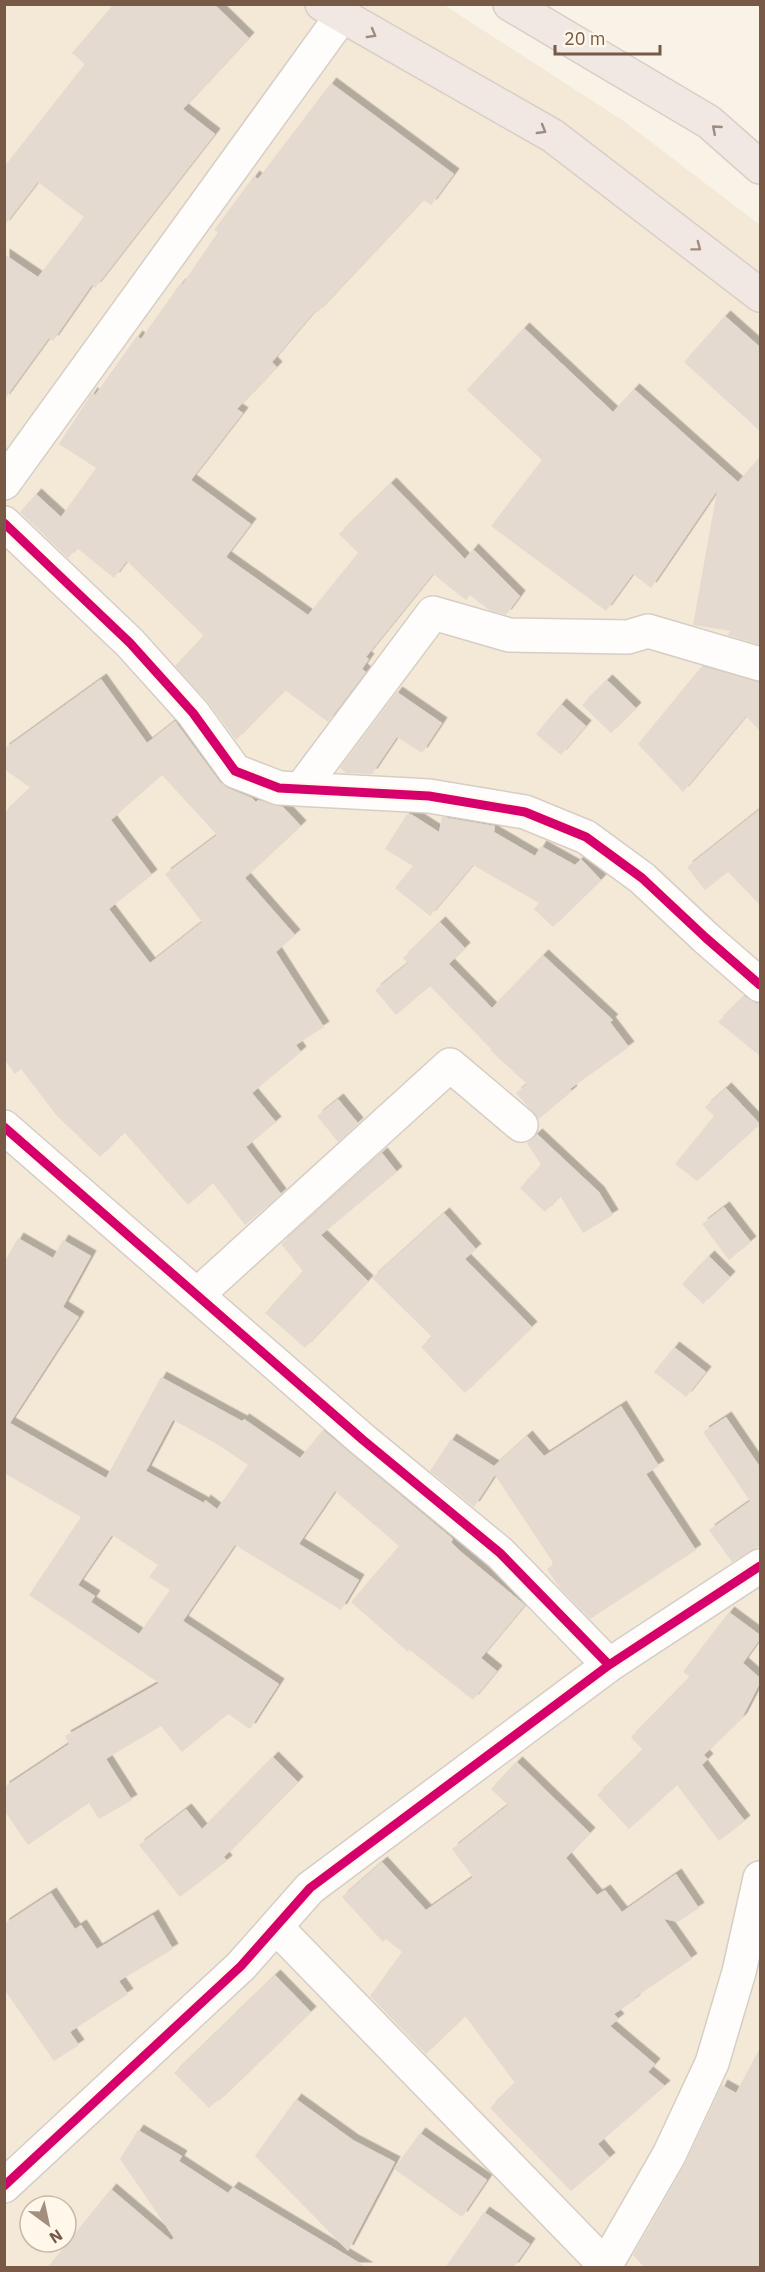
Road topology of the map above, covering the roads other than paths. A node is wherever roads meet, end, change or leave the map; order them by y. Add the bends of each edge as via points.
1 (510, 4) edge
2 (332, 11) edge
3 (760, 168) edge
4 (758, 287) edge
5 (4, 483) edge
6 (4, 523) edge
7 (760, 664) edge
8 (301, 789) junction
9 (760, 985) edge
10 (521, 1125) dead end
11 (4, 1127) edge
12 (197, 1295) junction
13 (760, 1566) edge
14 (609, 1665) junction
15 (760, 1878) edge
16 (276, 1927) junction
17 (4, 2186) edge
18 (605, 2266) edge

3 -> 1 highway via 709,122
2 -> 4 highway via 553,136
2 - 5 street
6 - 8 street via 130,643 194,713 235,771 279,788
7 - 8 street via 648,631 628,637 509,635 433,613
8 - 9 street via 429,796 503,808 525,812 586,837 642,878
10 - 12 street via 450,1065
11 - 12 street
12 - 14 street via 500,1553
13 - 14 street
14 - 16 street via 310,1888
15 - 18 street via 740,1972 712,2063 669,2155
16 - 17 street via 241,1966
16 - 18 street

